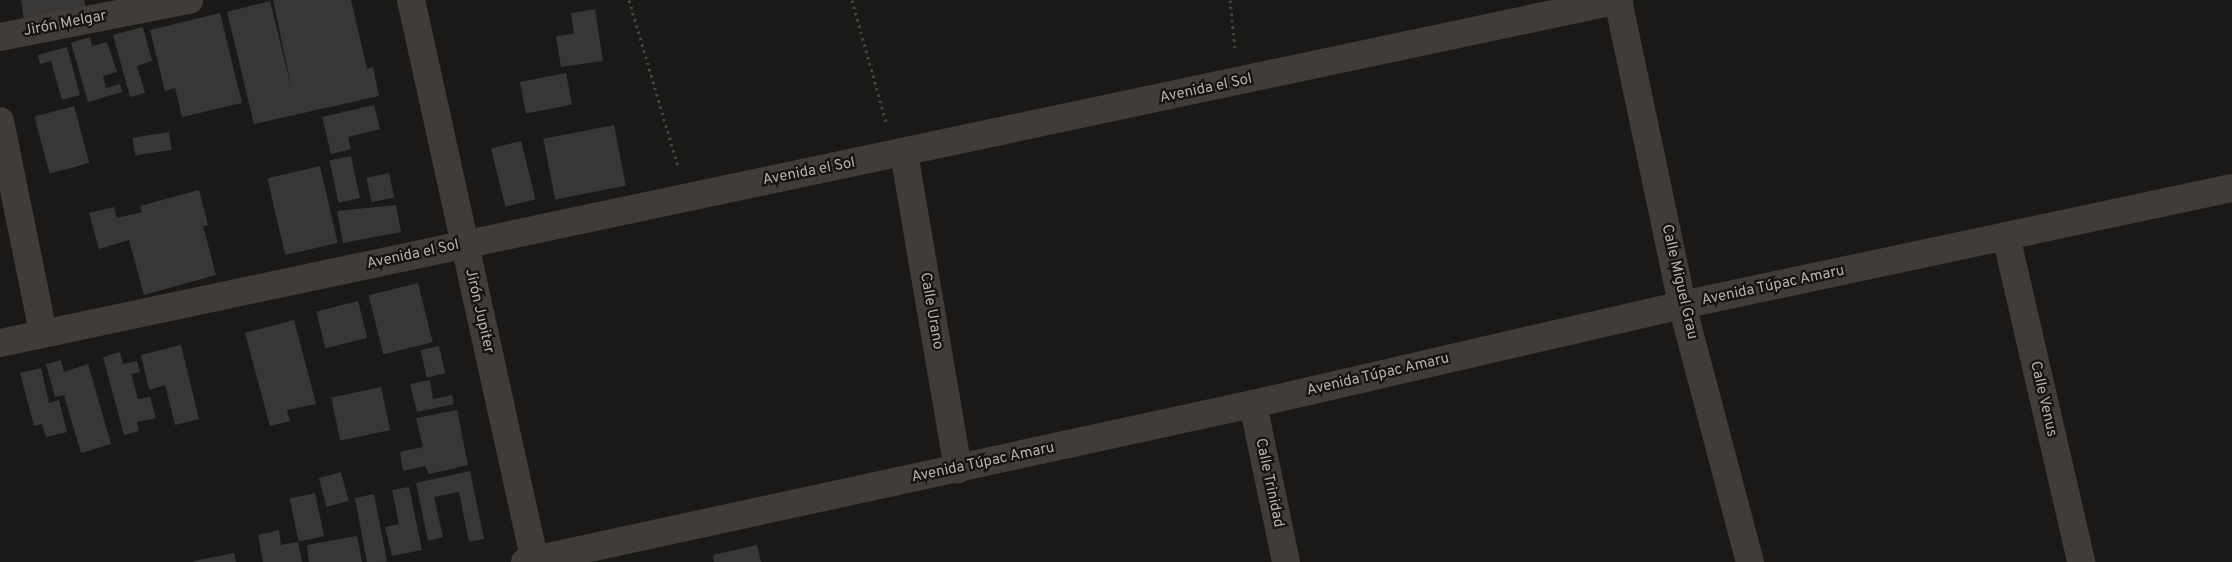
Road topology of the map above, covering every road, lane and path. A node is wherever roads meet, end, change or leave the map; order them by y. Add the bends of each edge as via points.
1 (189, 0) edge
2 (411, 0) edge
3 (629, 0) edge
4 (852, 0) edge
5 (1230, 0) edge
6 (1609, 1) edge
7 (0, 37) edge
8 (1238, 82) junction
9 (0, 121) edge
10 (888, 131) dead end
11 (904, 153) junction
12 (2232, 188) edge
13 (687, 195) junction
14 (2006, 236) junction
15 (464, 245) junction
16 (1682, 305) junction
17 (43, 332) junction
18 (0, 343) edge
19 (1254, 404) junction
20 (958, 469) junction
21 (532, 561) edge
22 (1286, 562) edge
23 (1750, 562) edge
24 (2081, 562) edge

1 - 7 street, Jirón Melgar
2 - 15 street, Jirón Jupiter
3 - 13 path
4 - 10 path
5 - 8 path
6 - 8 street, Avenida el Sol
6 - 16 street, Calle Miguel Grau
8 - 11 street, Avenida el Sol
9 - 17 street
11 - 13 street, Avenida el Sol
11 - 20 street, Calle Urano
12 - 14 street, Avenida Túpac Amaru
13 - 15 street, Avenida el Sol
14 - 16 street, Avenida Túpac Amaru
14 - 24 street, Calle Venus
15 - 17 street, Avenida el Sol
15 - 21 street, Jirón Jupiter
16 - 19 street, Avenida Túpac Amaru
16 - 23 street, Calle Miguel Grau
17 - 18 street, Avenida el Sol
19 - 20 street, Avenida Túpac Amaru
19 - 22 street, Calle Trinidad
20 - 21 street, Avenida Túpac Amaru

